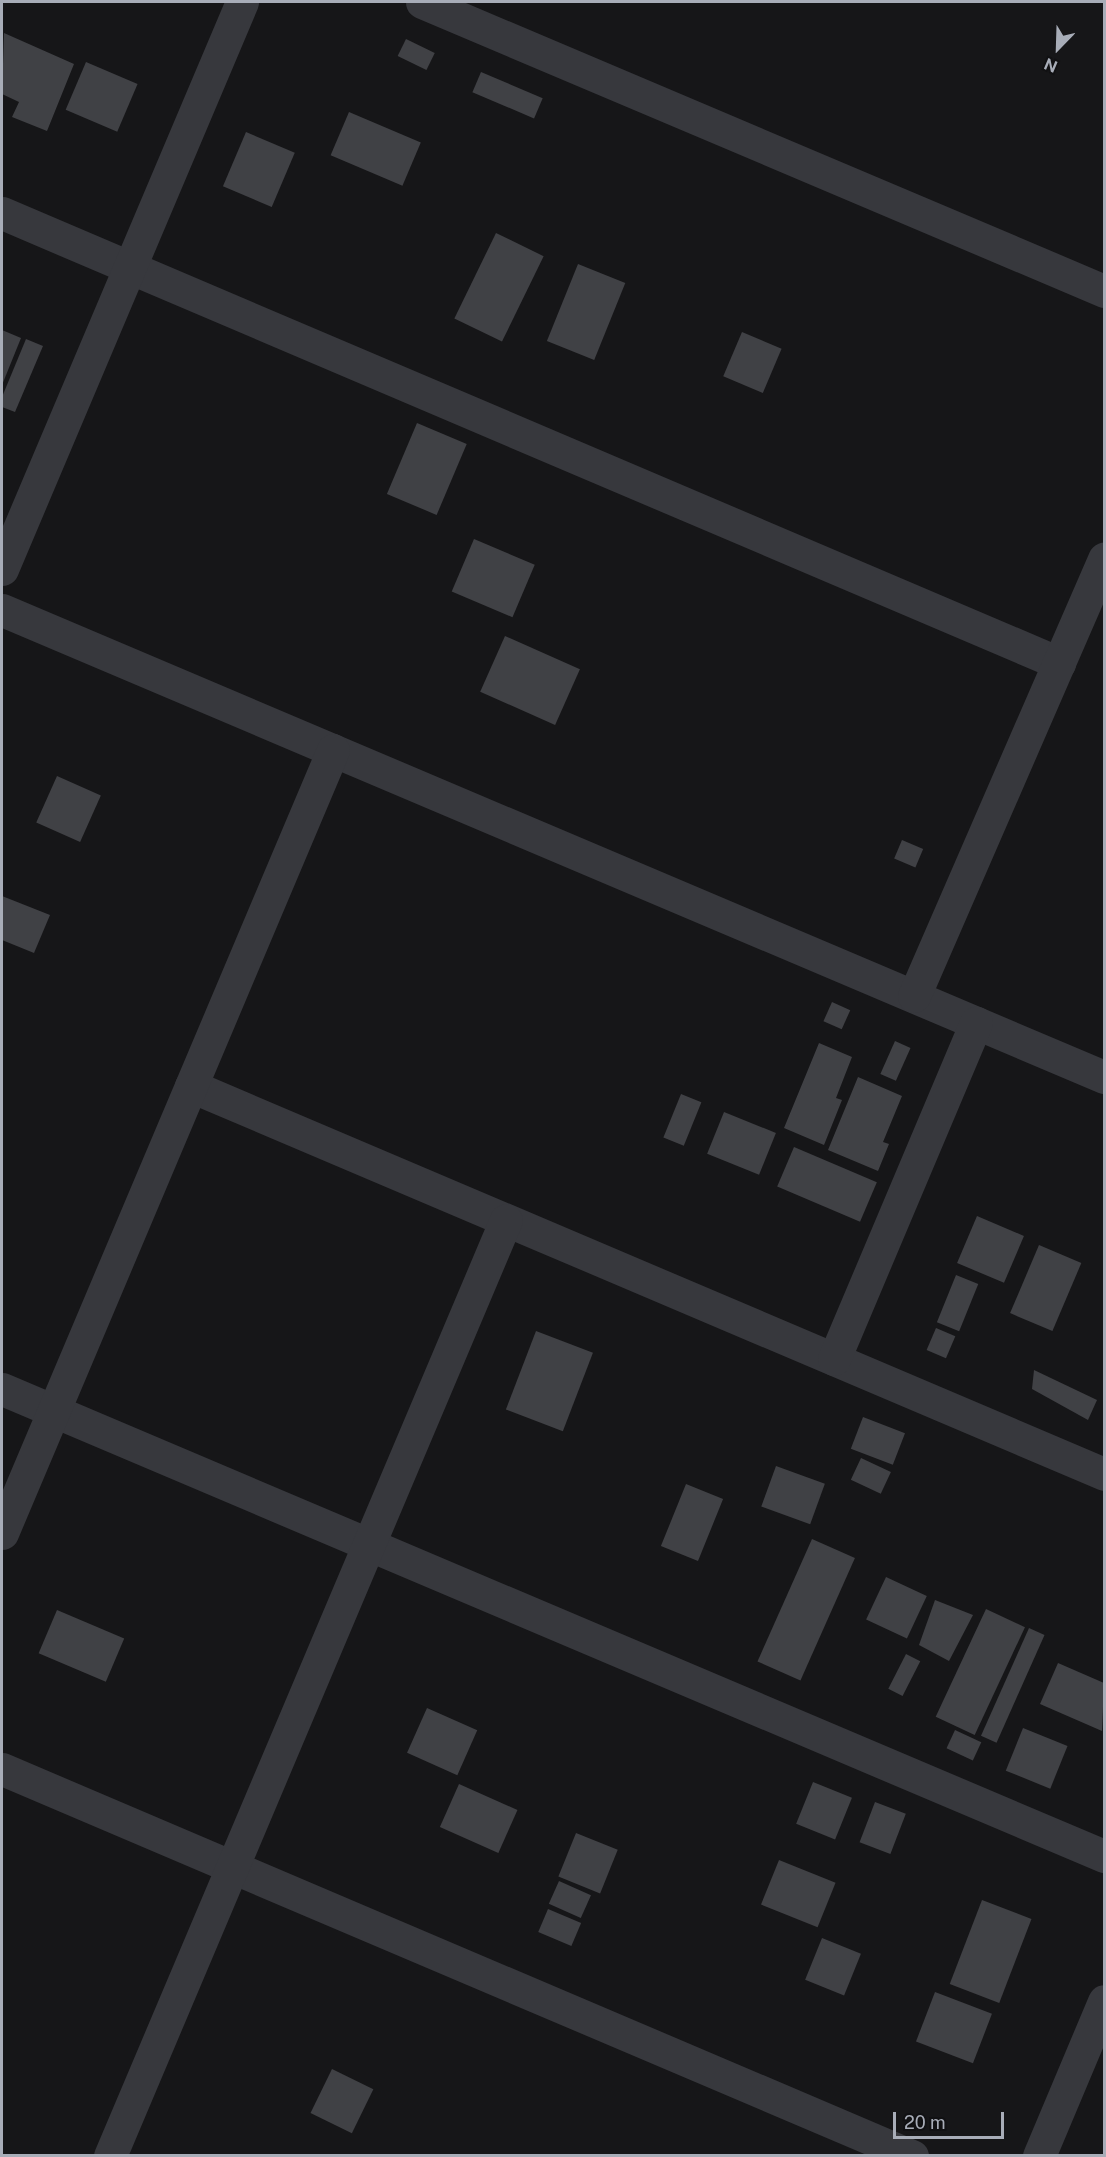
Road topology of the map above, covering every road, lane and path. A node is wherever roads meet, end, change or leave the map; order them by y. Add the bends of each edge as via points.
1 (242, 2) edge
2 (422, 2) edge
3 (2, 213) edge
4 (129, 268) junction
5 (1104, 291) edge
6 (1104, 558) edge
7 (2, 569) edge
8 (2, 610) edge
9 (1059, 663) junction
10 (333, 750) junction
11 (914, 996) junction
12 (976, 1023) junction
13 (1104, 1077) edge
14 (191, 1086) junction
15 (506, 1220) junction
16 (834, 1359) junction
17 (2, 1389) edge
18 (53, 1411) junction
19 (1104, 1474) edge
20 (2, 1533) edge
21 (369, 1544) junction
22 (2, 1769) edge
23 (1104, 1856) edge
24 (232, 1867) junction
25 (1104, 2001) edge
26 (110, 2156) edge
27 (912, 2156) edge
28 (1039, 2156) edge

1 - 4 street
2 - 5 street
3 - 4 street
4 - 7 street
4 - 9 street
6 - 9 street
8 - 10 street
9 - 11 street
10 - 11 street
10 - 14 street
11 - 12 street
12 - 13 street
12 - 16 street
14 - 15 street
14 - 18 street
15 - 16 street
15 - 21 street
16 - 19 street
17 - 18 street
18 - 20 street
18 - 21 street
21 - 23 street
21 - 24 street
22 - 24 street
24 - 26 street
24 - 27 street
25 - 28 street

